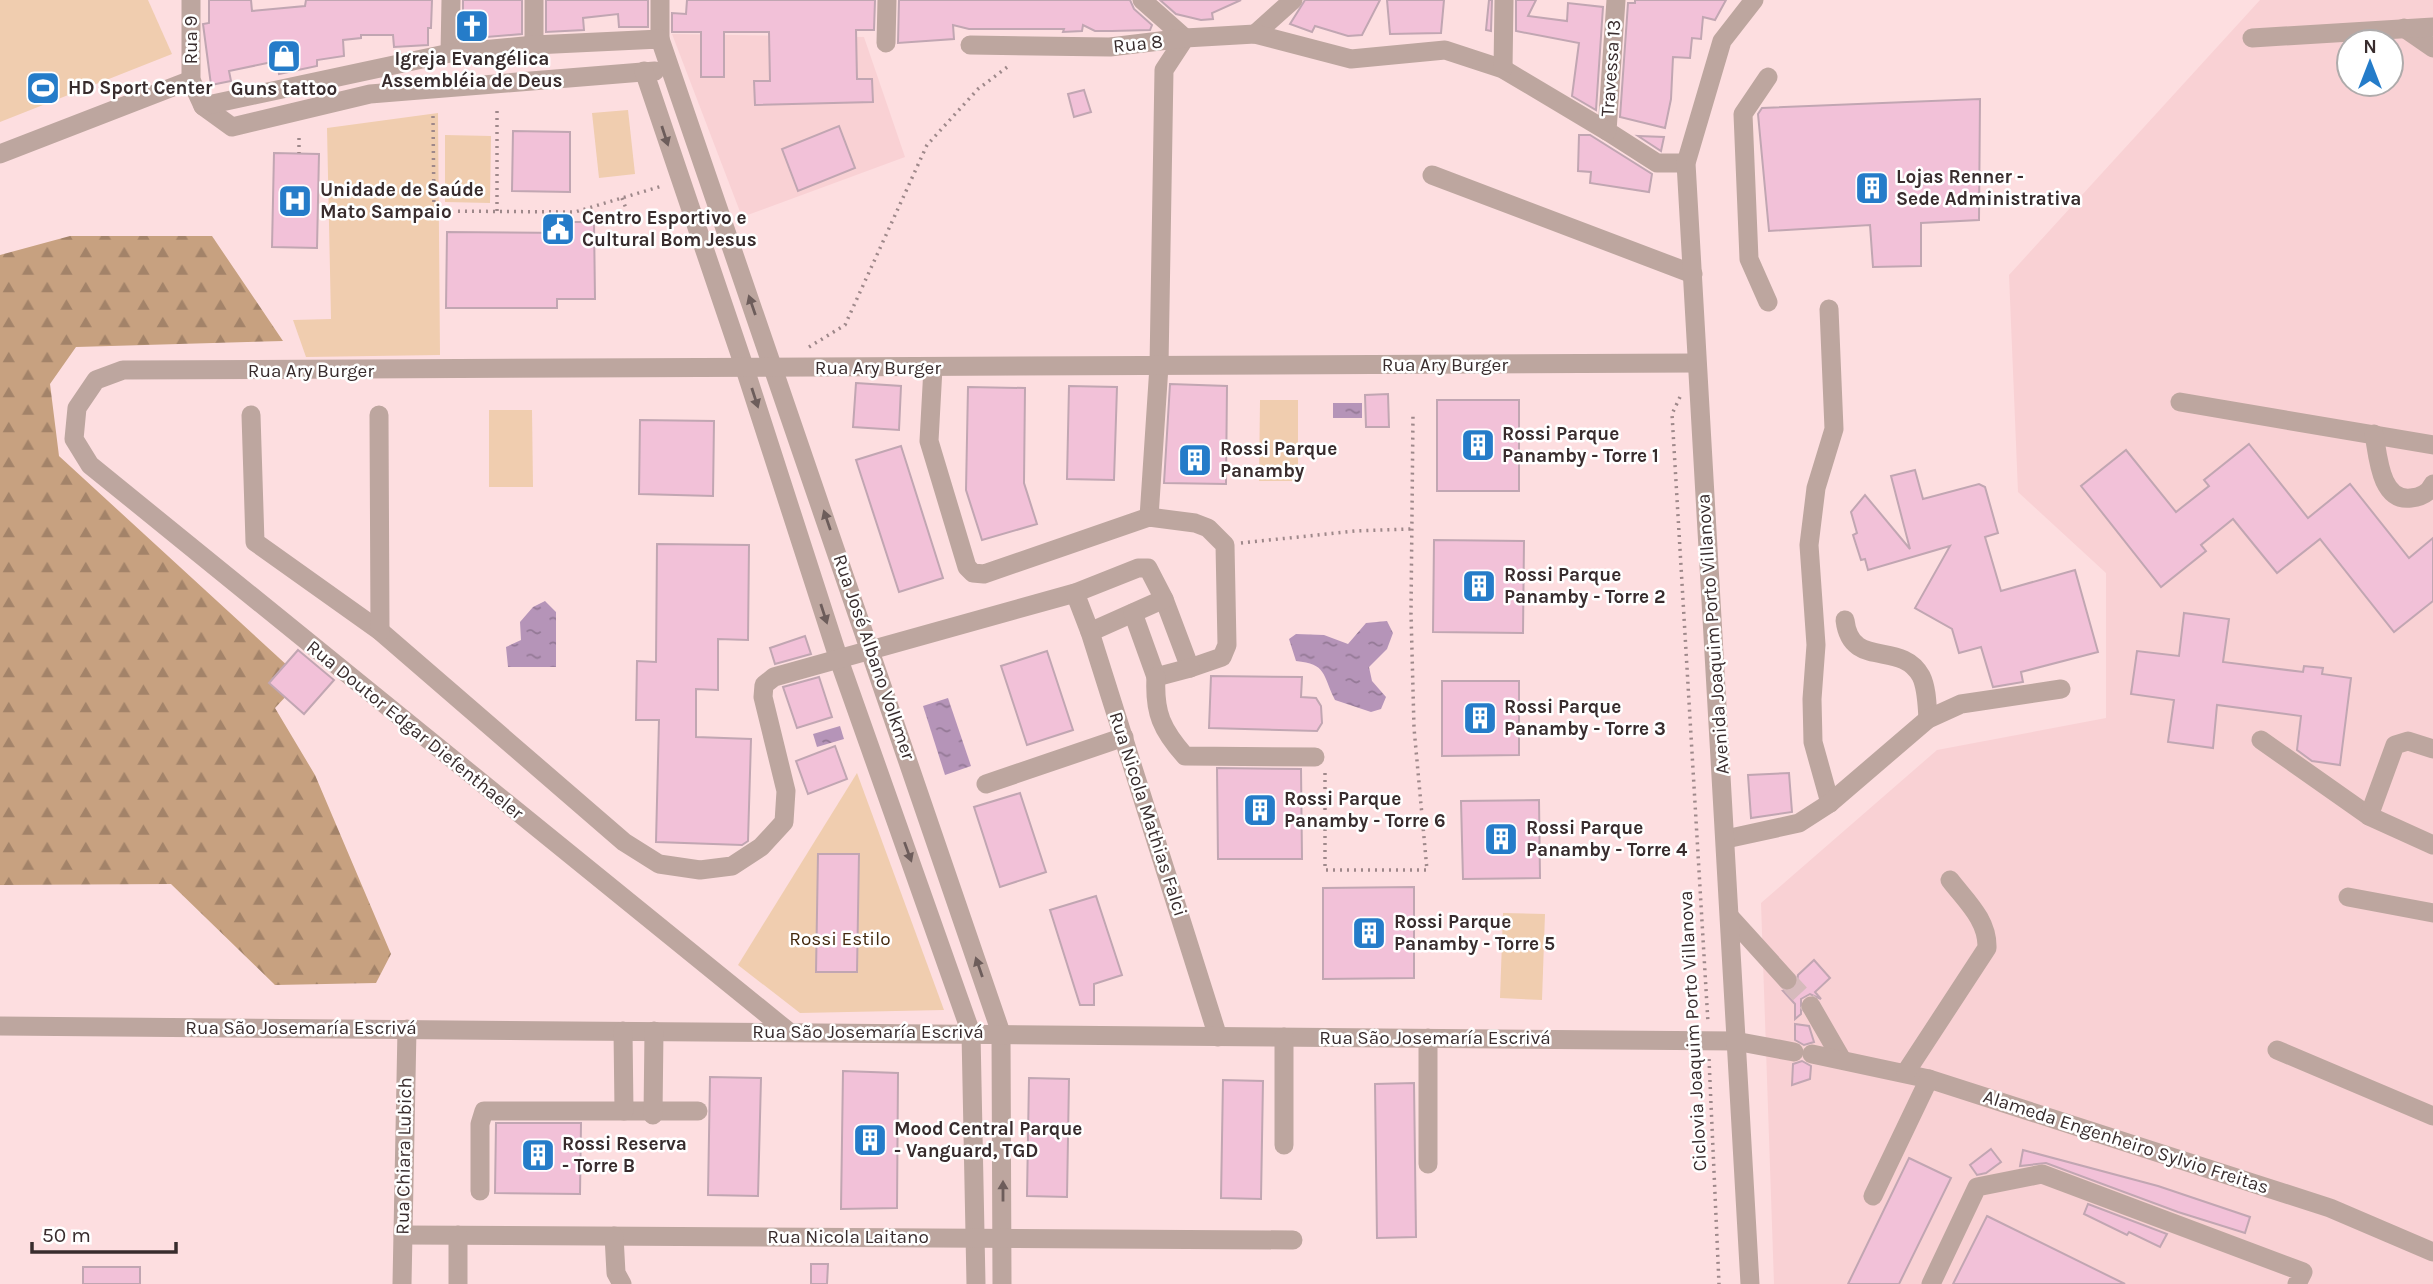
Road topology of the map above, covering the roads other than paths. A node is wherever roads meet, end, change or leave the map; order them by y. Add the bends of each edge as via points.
1 (191, 0) edge
2 (451, 0) edge
3 (534, 0) edge
4 (660, 0) edge
5 (887, 0) edge
6 (1142, 0) edge
7 (1293, 0) edge
8 (1504, 0) edge
9 (1616, 0) edge
10 (1754, 0) edge
11 (2433, 27) edge
12 (2404, 28) edge
13 (2405, 29) edge
14 (2335, 32) edge
15 (1255, 34) junction
16 (2252, 37) dead end
17 (1185, 38) junction
18 (660, 39) junction
19 (886, 43) dead end
20 (534, 44) junction
21 (970, 46) dead end
22 (2433, 48) edge
23 (450, 53) junction
24 (1503, 69) junction
25 (644, 71) junction
26 (670, 71) junction
27 (1768, 77) dead end
28 (191, 80) junction
29 (204, 106) junction
30 (1607, 131) junction
31 (0, 154) edge
32 (1686, 163) junction
33 (1432, 175) dead end
34 (1693, 274) junction
35 (1768, 302) dead end
36 (1829, 309) dead end
37 (1696, 363) junction
38 (1159, 366) junction
39 (933, 368) junction
40 (746, 369) junction
41 (774, 369) junction
42 (2180, 402) dead end
43 (77, 408) joint
44 (251, 415) dead end
45 (379, 415) dead end
46 (2374, 434) junction
47 (2433, 445) edge
48 (2433, 484) edge
49 (1149, 517) junction
50 (1075, 593) junction
51 (1164, 598) junction
52 (1133, 613) junction
53 (1845, 620) dead end
54 (380, 631) junction
55 (1090, 632) junction
56 (872, 650) junction
57 (839, 660) junction
58 (1190, 668) junction
59 (1156, 677) junction
60 (2062, 689) dead end
61 (1928, 719) junction
62 (1124, 737) junction
63 (2261, 740) dead end
64 (2433, 748) edge
65 (1320, 760) road end
66 (986, 784) dead end
67 (1830, 803) junction
68 (925, 804) junction
69 (895, 816) junction
70 (2369, 816) junction
71 (1726, 839) junction
72 (2433, 845) edge
73 (1950, 880) dead end
74 (2348, 897) dead end
75 (2433, 913) edge
76 (1730, 917) junction
77 (1787, 980) tunnel mouth
78 (1811, 1006) tunnel mouth
79 (0, 1026) edge
80 (407, 1029) junction
81 (623, 1031) junction
82 (654, 1031) junction
83 (789, 1032) junction
84 (971, 1033) junction
85 (1001, 1033) junction
86 (1218, 1037) junction
87 (1284, 1037) junction
88 (1428, 1038) junction
89 (1735, 1041) junction
90 (2277, 1050) dead end
91 (1842, 1058) junction
92 (1906, 1072) junction
93 (1929, 1079) junction
94 (624, 1111) junction
95 (698, 1111) dead end
96 (653, 1113) junction
97 (2433, 1116) edge
98 (1284, 1145) dead end
99 (1428, 1164) dead end
100 (480, 1191) dead end
101 (1873, 1196) dead end
102 (403, 1235) junction
103 (458, 1236) junction
104 (614, 1236) junction
105 (976, 1237) junction
106 (1003, 1237) junction
107 (1293, 1240) dead end
108 (2433, 1252) edge
109 (402, 1284) edge
110 (458, 1284) edge
111 (622, 1284) edge
112 (976, 1284) edge
113 (1002, 1284) edge
114 (1750, 1284) edge
115 (1931, 1284) edge
116 (2297, 1284) edge

1 - 28 street, Rua 9
2 - 23 street
3 - 20 street
4 - 18 street, Rua José Albano Volkmer
5 - 19 street
6 - 17 street
7 - 15 street
8 - 24 street
9 - 30 street, Travessa 13
10 - 32 street, Avenida Joaquim Porto Villanova via 1722,41
11 - 12 street
13 - 22 street
14 - 16 street
15 - 17 street, Rua 8
15 - 24 street, Rua 8 via 1351,59 1445,50
17 - 21 street, Rua 8 via 1111,47
17 - 38 street via 1164,70
18 - 20 street
18 - 26 street, Rua José Albano Volkmer
20 - 23 street
23 - 29 street
24 - 30 street, Rua 8
25 - 26 street
25 - 29 street via 370,94 232,127
25 -> 40 street, Rua José Albano Volkmer
41 -> 26 street, Rua José Albano Volkmer
27 - 35 street via 1742,114 1749,259
28 - 29 street
28 - 31 street
30 - 32 street, Travessa 13 via 1657,163
32 - 34 street, Avenida Joaquim Porto Villanova
33 - 34 street
34 - 37 street, Avenida Joaquim Porto Villanova
36 - 67 street via 1834,429 1816,488 1809,545 1816,645 1813,743
37 - 38 street, Rua Ary Burger
37 - 71 street, Avenida Joaquim Porto Villanova
38 - 39 street, Rua Ary Burger
38 - 49 street
39 - 41 street, Rua Ary Burger
39 - 49 street via 929,441 967,567 973,573 984,574
40 - 41 street, Rua Ary Burger
40 - 43 street, Rua Ary Burger via 123,370 96,380
40 -> 57 street, Rua José Albano Volkmer
56 -> 41 street, Rua José Albano Volkmer
42 - 46 street
43 - 83 street, Rua Doutor Edgar Diefenthaeler via 74,439 90,465 109,482
44 - 54 street via 255,542
45 - 54 street
46 - 47 street
46 - 48 street via 2383,478 2391,492 2407,499 2421,496
49 - 58 street via 1195,523 1208,528 1225,545 1227,645 1222,657
50 - 51 street via 1148,568
50 - 55 street, Rua Nicola Mathias Falci
50 - 56 street
51 - 52 street
51 - 58 street
52 - 55 street
52 - 59 street
53 - 61 street via 1851,641 1858,647 1898,656 1913,666 1923,684
54 - 57 street via 624,842 659,864 700,870 732,866 761,847 784,822 786,791 764,685 774,677
55 - 62 street, Rua Nicola Mathias Falci
56 - 57 street
56 - 68 street, Rua José Albano Volkmer
57 - 69 street, Rua José Albano Volkmer
58 - 59 street
59 - 65 street via 1155,698 1164,733 1185,756
60 - 61 street via 1961,704
61 - 67 street
62 - 66 street
62 - 86 street, Rua Nicola Mathias Falci
63 - 70 street
64 - 70 street via 2408,741 2395,745
67 - 71 street via 1799,823
68 - 69 street
85 -> 68 street, Rua José Albano Volkmer
69 -> 84 street, Rua José Albano Volkmer
70 - 72 street
71 - 76 street, Avenida Joaquim Porto Villanova
73 - 92 street via 1980,918 1988,934 1987,948
74 - 75 street
76 - 77 street
76 - 89 street, Avenida Joaquim Porto Villanova
78 - 91 street
79 - 80 street, Rua São Josemaría Escrivá
80 - 81 street, Rua São Josemaría Escrivá
80 - 102 street, Rua Chiara Lubich
81 - 82 street, Rua São Josemaría Escrivá
81 - 94 street
82 - 83 street, Rua São Josemaría Escrivá
82 - 96 street
83 - 84 street, Rua São Josemaría Escrivá
84 - 85 street, Rua São Josemaría Escrivá
84 - 105 street, Rua José Albano Volkmer
85 - 86 street, Rua São Josemaría Escrivá
106 -> 85 street, Rua José Albano Volkmer
86 - 87 street, Rua São Josemaría Escrivá
87 - 88 street, Rua São Josemaría Escrivá
87 - 98 street
88 - 89 street, Rua São Josemaría Escrivá
88 - 99 street
89 - 91 street, Alameda Engenheiro Sylvio Freitas
89 - 114 street, Avenida Joaquim Porto Villanova
90 - 97 street
91 - 92 street, Alameda Engenheiro Sylvio Freitas
92 - 93 street, Alameda Engenheiro Sylvio Freitas
93 - 101 street
93 - 108 street, Alameda Engenheiro Sylvio Freitas via 2330,1208
94 - 96 street
94 - 100 street via 484,1111
95 - 96 street
102 - 103 street, Rua Nicola Laitano
102 - 109 street, Rua Chiara Lubich
103 - 104 street, Rua Nicola Laitano
103 - 110 street
104 - 105 street, Rua Nicola Laitano
104 - 111 street via 616,1273
105 - 106 street, Rua Nicola Laitano
105 - 112 street, Rua José Albano Volkmer
106 - 107 street, Rua Nicola Laitano
106 - 113 street, Rua José Albano Volkmer
115 - 116 street via 1977,1187 2042,1174 2303,1272

